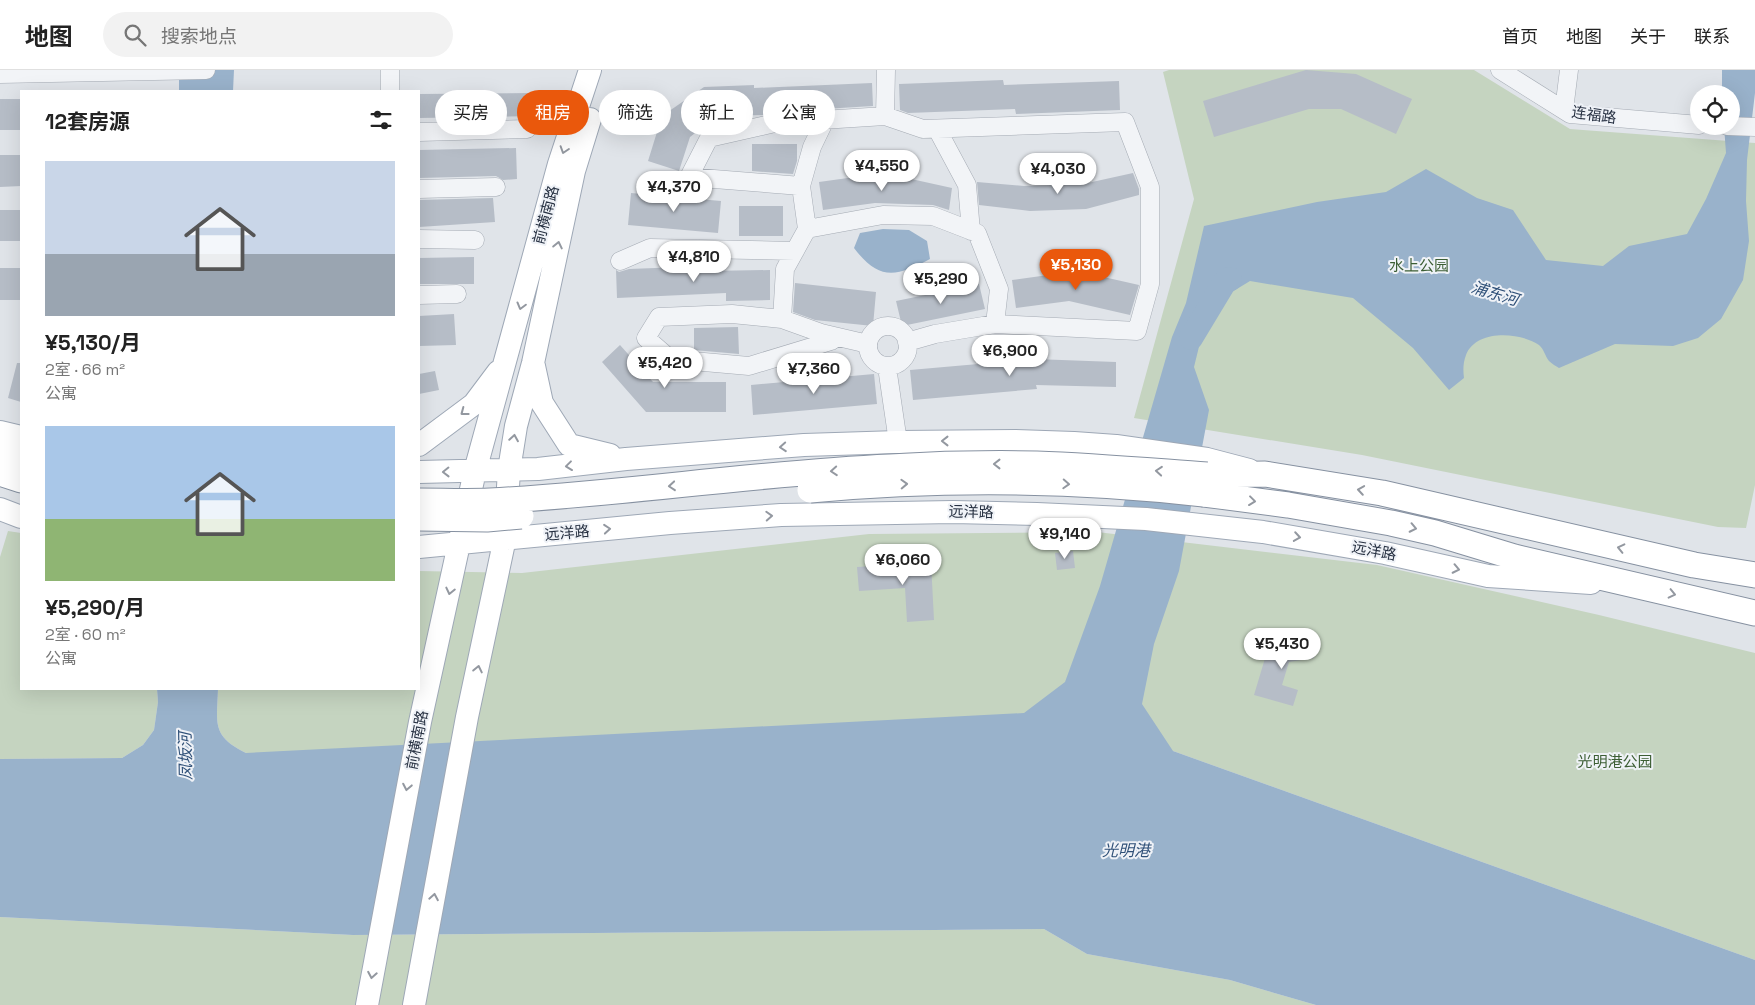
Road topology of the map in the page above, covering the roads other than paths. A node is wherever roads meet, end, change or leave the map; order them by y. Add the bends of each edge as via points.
1 (206, 70) edge
2 (390, 70) edge
3 (590, 70) edge
4 (606, 70) edge
5 (886, 70) edge
6 (1500, 70) edge
7 (1569, 70) edge
8 (0, 74) edge
9 (390, 90) edge
10 (1564, 110) junction
11 (885, 116) junction
12 (835, 119) edge
13 (1690, 125) edge
14 (763, 126) edge
15 (1740, 127) edge
16 (1755, 128) edge
17 (517, 129) edge
18 (937, 129) junction
19 (420, 132) edge
20 (818, 135) edge
21 (801, 186) junction
22 (496, 187) dead end
23 (420, 189) edge
24 (807, 229) junction
25 (971, 231) junction
26 (420, 239) edge
27 (475, 240) dead end
28 (795, 251) junction
29 (620, 261) dead end
30 (420, 294) edge
31 (457, 294) dead end
32 (782, 319) junction
33 (995, 324) junction
34 (837, 337) junction
35 (908, 342) junction
36 (868, 344) junction
37 (506, 361) junction
38 (533, 363) junction
39 (886, 366) junction
40 (0, 432) edge
41 (20, 437) edge
42 (898, 442) junction
43 (420, 445) edge
44 (0, 453) edge
45 (626, 459) junction
46 (20, 460) edge
47 (508, 470) junction
48 (475, 471) junction
49 (420, 472) edge
50 (0, 473) edge
51 (1206, 476) junction
52 (20, 480) edge
53 (420, 501) edge
54 (420, 518) edge
55 (505, 538) junction
56 (460, 543) junction
57 (420, 547) edge
58 (1755, 573) edge
59 (1640, 586) junction
60 (1755, 614) edge
61 (367, 1005) edge
62 (414, 1005) edge

1 - 8 street
2 - 9 street
3 -> 37 main road, 前横南路 via 559,164
38 -> 4 main road, 前横南路 via 574,171
5 - 11 street
6 - 10 street, 连福路
7 - 10 street
10 - 13 street, 连福路 via 1570,114
11 - 12 street
11 - 18 street via 923,129
14 - 21 street via 709,138 689,177
15 - 16 street
17 - 19 street
18 - 25 street via 967,185
18 - 33 street via 1125,122 1150,187 1150,284 1137,332
20 - 21 street
21 - 24 street
22 - 23 street
24 - 25 street via 892,215 934,216
24 - 28 street
25 - 33 street via 977,233 999,289
26 - 27 street
28 - 29 street via 650,248
28 - 32 street via 785,269
30 - 31 street
32 - 34 street
32 - 34 street via 732,314 659,317 646,338 670,359 749,366
33 - 35 street
34 - 36 street
35 - 36 street via 896,328 883,327 873,333
35 - 39 street via 903,360
36 - 39 street via 870,357
37 -> 43 main road, 前横南路 via 474,404
37 - 48 main road, 前横南路
38 - 45 main road, 前横南路 via 542,403 569,445
47 -> 38 main road, 前横南路
39 - 42 street
40 - 41 main road
42 -> 45 main road, 远洋路 via 804,445
51 -> 42 main road, 远洋路 via 1116,446 1025,441
44 - 46 highway
45 -> 47 main road, 远洋路
47 - 48 main road, 远洋路
47 - 55 main road, 前横南路
48 -> 49 main road, 远洋路
48 - 56 main road, 前横南路
50 - 52 highway
51 -> 53 highway, bridge via 1045,464 955,465 839,471 556,497
54 -> 51 highway, bridge via 522,516 832,489 962,482 1108,486
58 -> 51 highway, 远洋路 via 1694,565 1382,493 1264,474
51 -> 59 highway, 远洋路 via 1288,505 1435,533
55 - 56 main road, 远洋路
55 -> 59 main road, 远洋路 via 827,513 1105,516 1263,532 1488,576
62 -> 55 main road, 前横南路 via 467,717
56 - 57 main road, 远洋路
56 -> 61 main road, 前横南路 via 420,722
59 -> 60 highway, 远洋路

